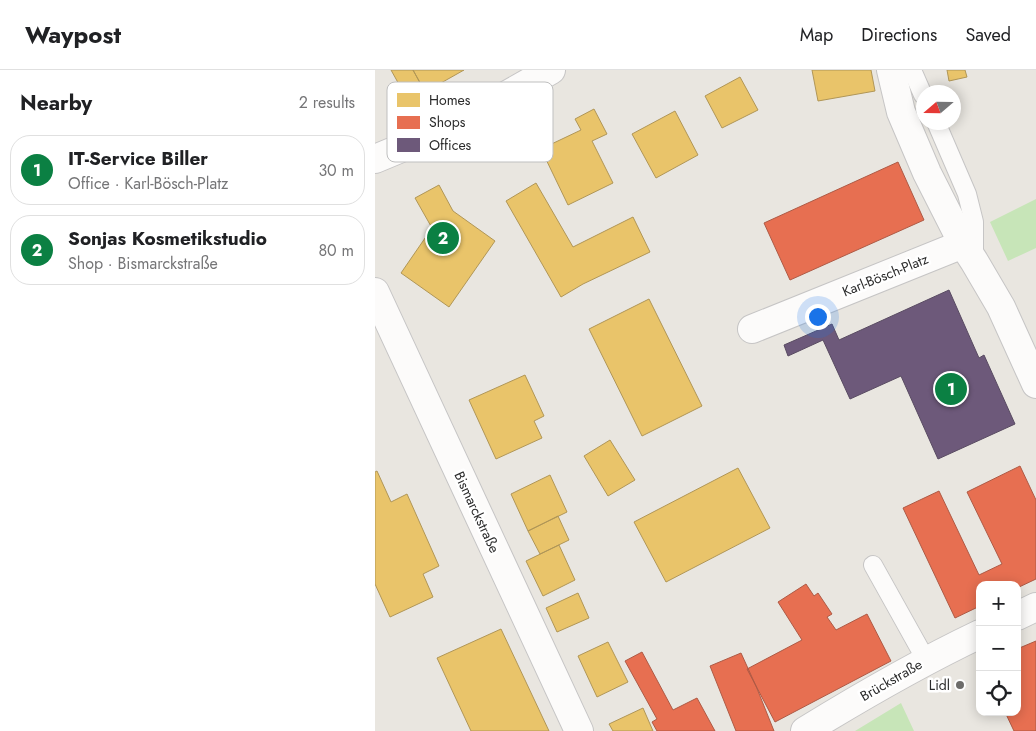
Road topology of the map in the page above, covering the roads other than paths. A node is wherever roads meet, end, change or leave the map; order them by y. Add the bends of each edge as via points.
1 (551, 70) edge
2 (891, 70) edge
3 (912, 70) edge
4 (530, 82) edge
5 (919, 85) edge
6 (939, 130) edge
7 (387, 154) edge
8 (375, 159) edge
9 (969, 252) junction
10 (375, 292) edge
11 (752, 329) dead end
12 (1036, 384) edge
13 (873, 565) dead end
14 (1036, 607) edge
15 (1021, 614) edge
16 (976, 636) edge
17 (926, 660) junction
18 (579, 731) edge
19 (805, 731) edge

1 - 4 street
2 - 9 street via 901,112 927,173
3 - 5 lane
6 - 9 lane via 967,194 974,222
7 - 8 street
9 - 11 street, Karl-Bösch-Platz
9 - 12 street via 1001,307
10 - 18 street, Bismarckstraße
13 - 17 lane
14 - 15 street
16 - 17 street, Brückstraße
17 - 19 street, Brückstraße

